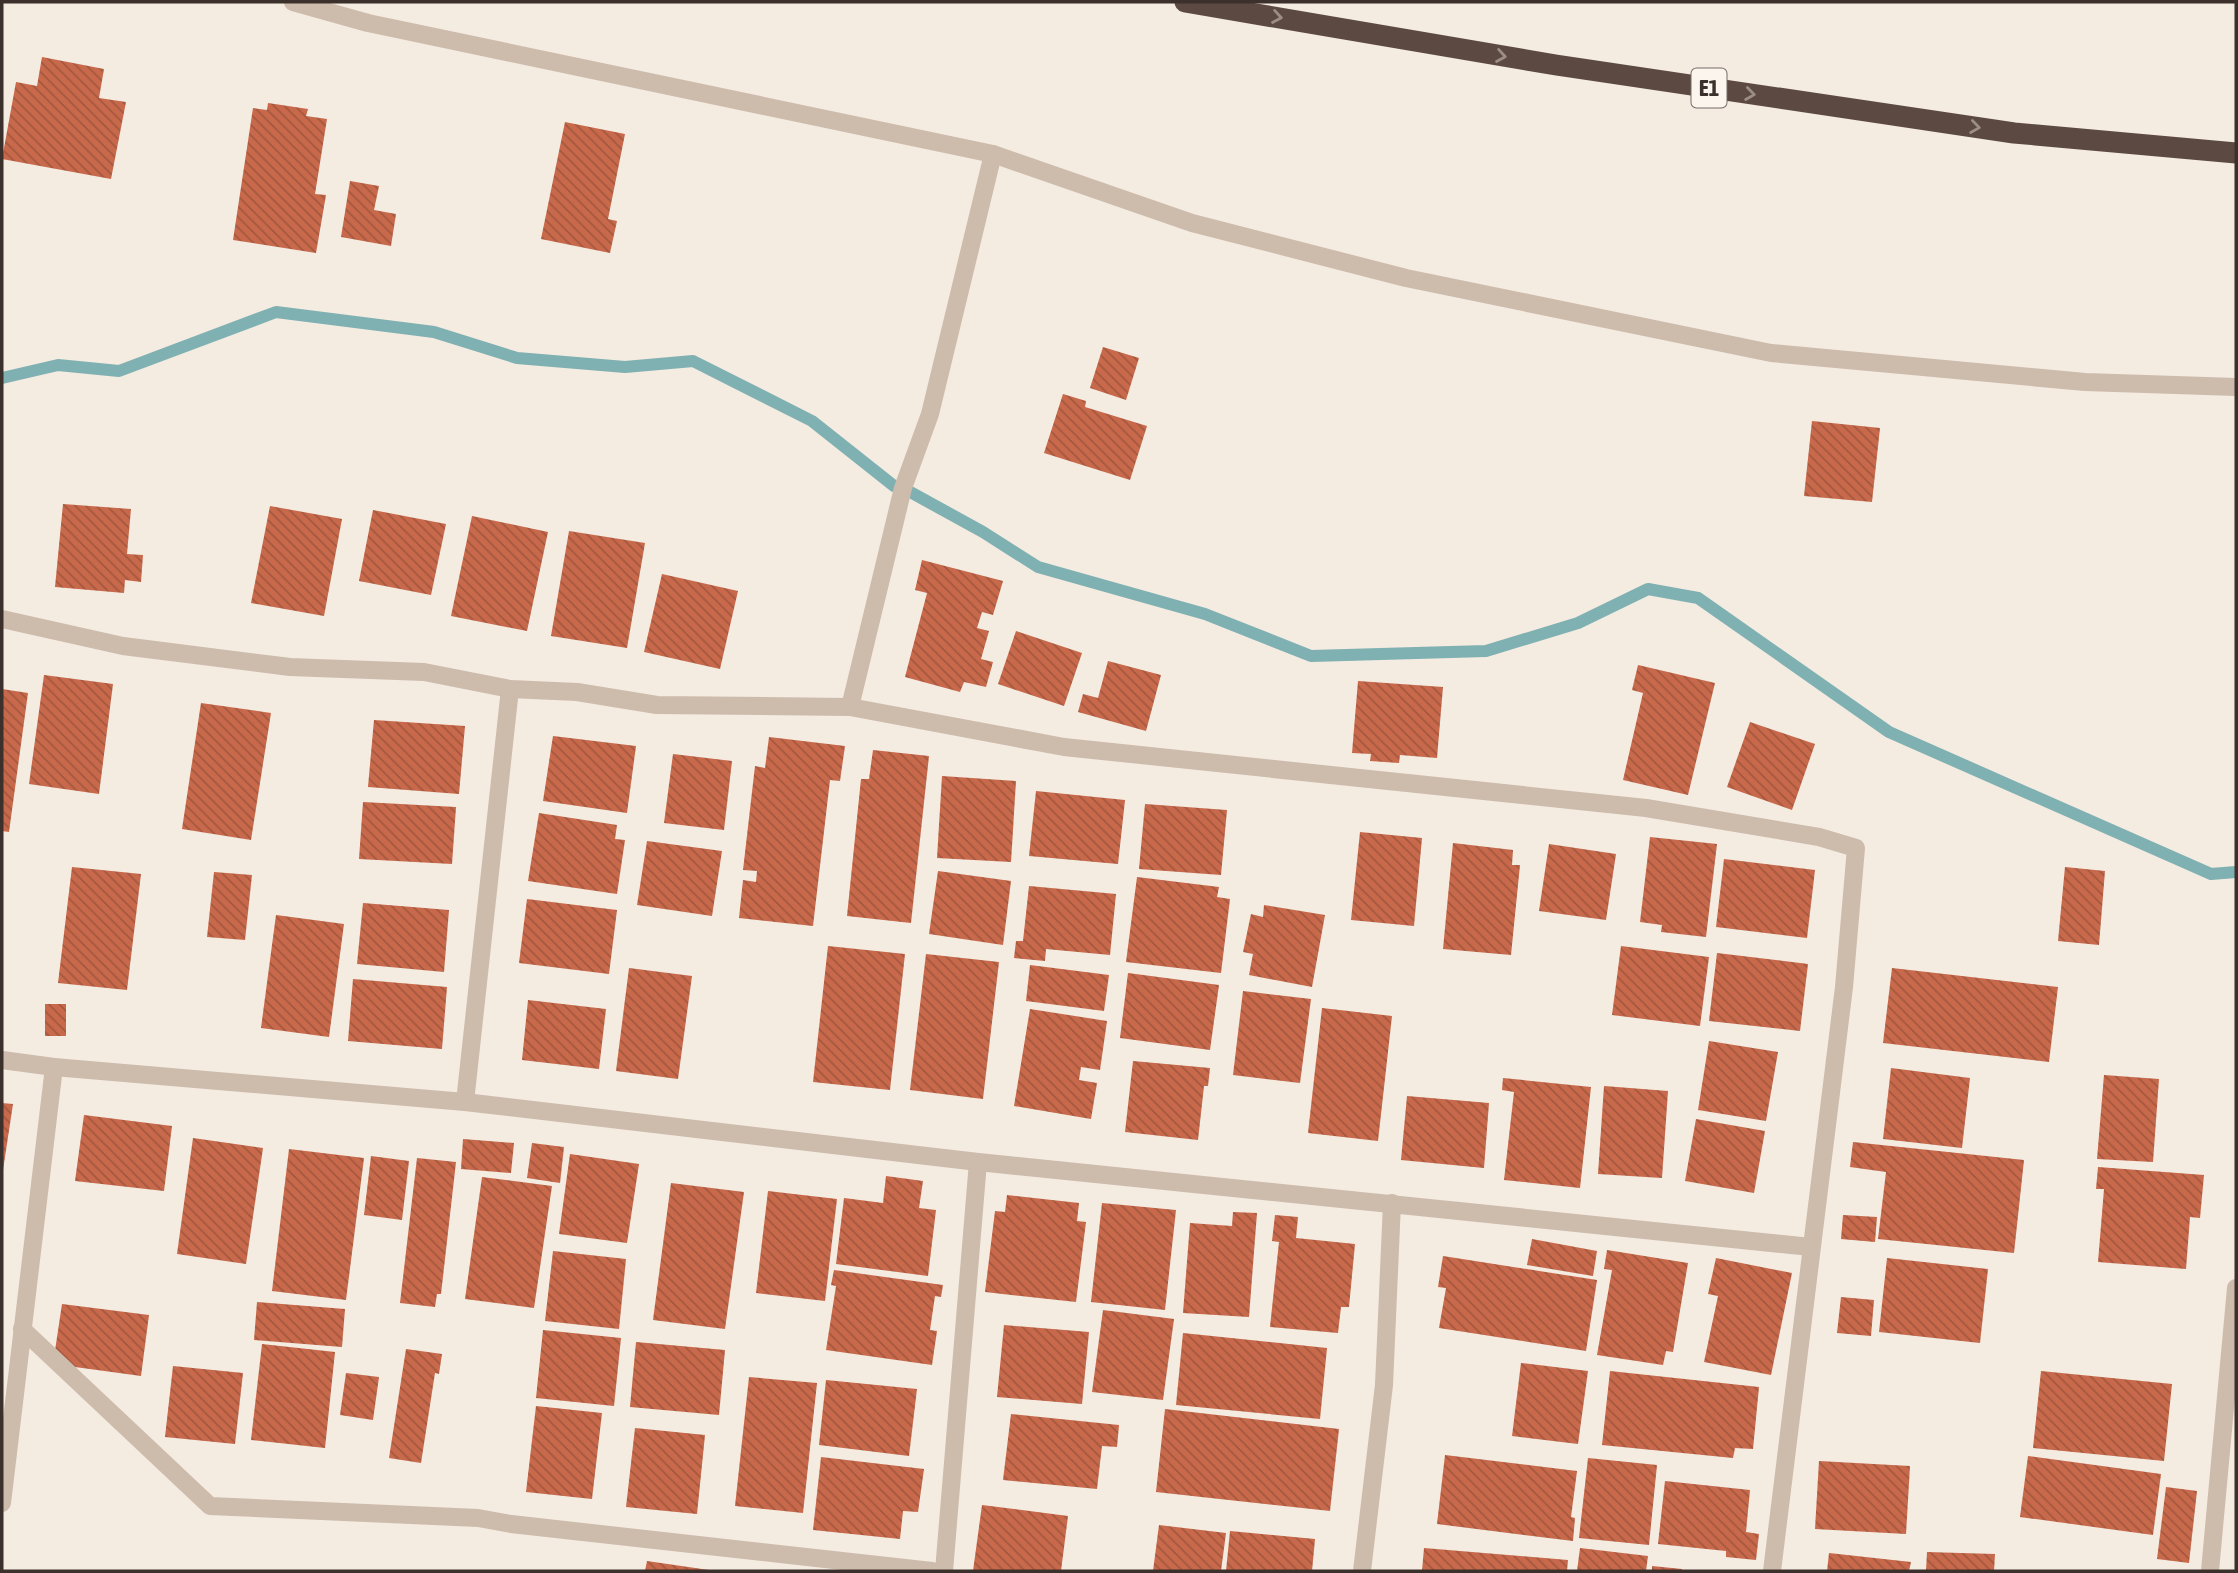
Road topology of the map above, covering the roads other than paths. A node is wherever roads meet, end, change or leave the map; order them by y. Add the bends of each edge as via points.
1 (293, 2) edge
2 (1185, 2) edge
3 (2236, 153) edge
4 (993, 154) junction
5 (2236, 387) edge
6 (2, 619) edge
7 (510, 689) junction
8 (850, 707) junction
9 (2, 1060) edge
10 (54, 1067) junction
11 (465, 1102) junction
12 (978, 1162) junction
13 (1392, 1203) junction
14 (1811, 1247) junction
15 (2236, 1288) edge
16 (22, 1329) junction
17 (2, 1503) edge
18 (932, 1571) edge
19 (943, 1571) edge
20 (1362, 1571) edge
21 (1772, 1571) edge
22 (2210, 1571) edge

1 - 4 street via 368,23
2 -> 3 highway, E1 via 1556,65 2014,133
4 - 5 street via 1192,223 1406,278 1771,353 2084,382
4 - 8 street via 930,414 903,488
6 - 7 street via 123,646 290,667 424,672
7 - 8 street via 577,692 657,705
7 - 11 street
8 - 14 street via 1064,747 1646,808 1819,837 1856,848 1844,987
9 - 10 street
10 - 11 street
10 - 16 street
11 - 12 street
12 - 13 street
12 - 19 street
13 - 14 street
13 - 20 street via 1384,1385
14 - 21 street
15 - 22 street
16 - 17 street
16 - 18 street via 210,1506 478,1518

